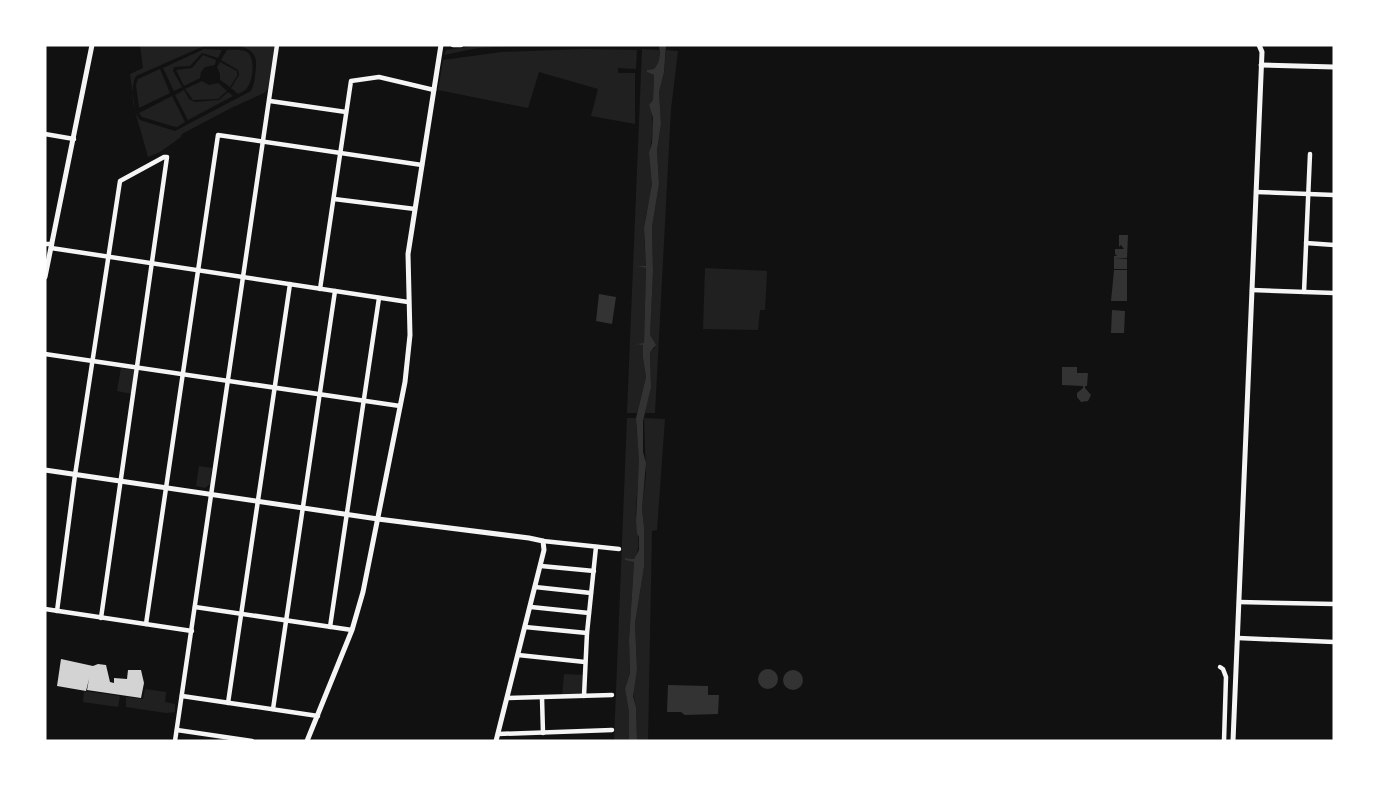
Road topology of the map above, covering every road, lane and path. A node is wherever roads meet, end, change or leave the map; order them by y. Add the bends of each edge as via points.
1 (92, 45) edge
2 (277, 45) edge
3 (441, 45) edge
4 (453, 45) edge
5 (461, 45) edge
6 (1259, 45) edge
7 (1261, 65) junction
8 (1334, 67) edge
9 (434, 90) junction
10 (270, 101) junction
11 (346, 112) junction
12 (45, 134) edge
13 (74, 139) junction
14 (264, 142) junction
15 (340, 154) junction
16 (1310, 154) dead end
17 (422, 165) junction
18 (1256, 192) junction
19 (1308, 194) junction
20 (1334, 195) edge
21 (334, 199) junction
22 (415, 209) junction
23 (1306, 243) junction
24 (49, 245) edge
25 (1334, 245) edge
26 (109, 258) junction
27 (153, 264) junction
28 (198, 271) junction
29 (45, 276) edge
30 (243, 278) junction
31 (290, 284) junction
32 (320, 289) junction
33 (1252, 290) junction
34 (335, 291) junction
35 (1304, 292) junction
36 (1334, 293) edge
37 (379, 298) junction
38 (408, 302) junction
39 (45, 354) edge
40 (93, 362) junction
41 (138, 368) junction
42 (183, 375) junction
43 (229, 382) junction
44 (274, 389) junction
45 (319, 395) junction
46 (364, 402) junction
47 (400, 406) junction
48 (45, 470) edge
49 (75, 475) junction
50 (120, 481) junction
51 (165, 487) junction
52 (211, 494) junction
53 (257, 501) junction
54 (302, 508) junction
55 (347, 514) junction
56 (378, 519) junction
57 (543, 541) junction
58 (596, 547) junction
59 (619, 549) dead end
60 (541, 566) junction
61 (594, 571) junction
62 (535, 587) junction
63 (591, 592) junction
64 (1239, 602) junction
65 (1334, 604) edge
66 (195, 607) junction
67 (531, 607) junction
68 (45, 609) edge
69 (57, 611) junction
70 (589, 613) junction
71 (242, 614) junction
72 (101, 618) junction
73 (286, 620) junction
74 (146, 624) junction
75 (330, 627) junction
76 (525, 627) junction
77 (352, 630) junction
78 (192, 631) junction
79 (587, 633) junction
80 (1238, 638) junction
81 (1334, 642) edge
82 (518, 655) junction
83 (585, 662) junction
84 (1220, 667) dead end
85 (612, 695) dead end
86 (182, 696) junction
87 (584, 696) junction
88 (507, 698) junction
89 (542, 698) junction
90 (228, 704) junction
91 (273, 709) junction
92 (318, 716) junction
93 (177, 730) junction
94 (612, 730) dead end
95 (533, 733) junction
96 (543, 733) junction
97 (498, 734) junction
98 (175, 741) edge
99 (252, 741) edge
100 (307, 741) edge
101 (496, 741) edge
102 (534, 741) edge
103 (1224, 741) edge
104 (1233, 741) edge

1 - 13 street
2 - 10 street
3 - 9 street
4 - 5 street
6 - 7 street
7 - 8 street
7 - 18 street
9 - 11 street via 379,77 351,81
9 - 17 street
10 - 11 street
10 - 14 street
11 - 15 street
12 - 13 street
13 - 24 street
14 - 15 street
14 - 28 street via 218,135
14 - 30 street
15 - 17 street
15 - 21 street
16 - 19 street
17 - 22 street
18 - 19 street
18 - 33 street
19 - 20 street
19 - 23 street
21 - 22 street
21 - 32 street
22 - 38 street via 408,254
23 - 25 street
23 - 35 street
24 - 26 street
24 - 29 street
26 - 27 street
26 - 27 street via 120,181 164,157 167,158
26 - 40 street
27 - 28 street
27 - 41 street
28 - 30 street
28 - 42 street
30 - 31 street
30 - 43 street
31 - 32 street
31 - 44 street
32 - 34 street
33 - 35 street
33 - 64 street
34 - 37 street
34 - 45 street
35 - 36 street
37 - 38 street
37 - 46 street
38 - 47 street via 409,348
39 - 40 street
40 - 41 street
40 - 49 street
41 - 42 street
41 - 50 street
42 - 43 street
42 - 51 street
43 - 44 street
43 - 52 street
44 - 45 street
44 - 53 street
45 - 46 street
45 - 54 street
46 - 47 street
46 - 55 street
47 - 56 street
48 - 49 street
49 - 50 street
49 - 69 street
50 - 51 street
50 - 72 street
51 - 52 street
51 - 74 street
52 - 53 street
52 - 66 street
53 - 54 street
53 - 71 street
54 - 55 street
54 - 73 street
55 - 56 street
55 - 75 street
56 - 57 street
56 - 77 street
57 - 58 street
57 - 60 street
58 - 59 street
58 - 61 street
60 - 61 street
60 - 62 street
61 - 63 street
62 - 63 street
62 - 67 street
63 - 70 street
64 - 65 street
64 - 80 street
66 - 71 street
66 - 78 street
67 - 70 street
67 - 76 street
68 - 69 street
69 - 72 street
70 - 79 street
71 - 73 street
71 - 90 street
72 - 74 street
73 - 75 street
73 - 91 street
74 - 78 street
75 - 77 street
76 - 79 street
76 - 82 street
77 - 92 street
78 - 86 street
79 - 83 street
80 - 81 street
80 - 104 street
82 - 83 street
82 - 88 street
83 - 87 street
84 - 103 street via 1226,677
85 - 87 street
86 - 90 street
86 - 93 street
87 - 89 street
88 - 89 street
88 - 97 street
89 - 96 street
90 - 91 street
91 - 92 street
92 - 100 street
93 - 98 street
93 - 99 street
94 - 96 street
95 - 96 street
95 - 97 street
95 - 102 street
97 - 101 street

